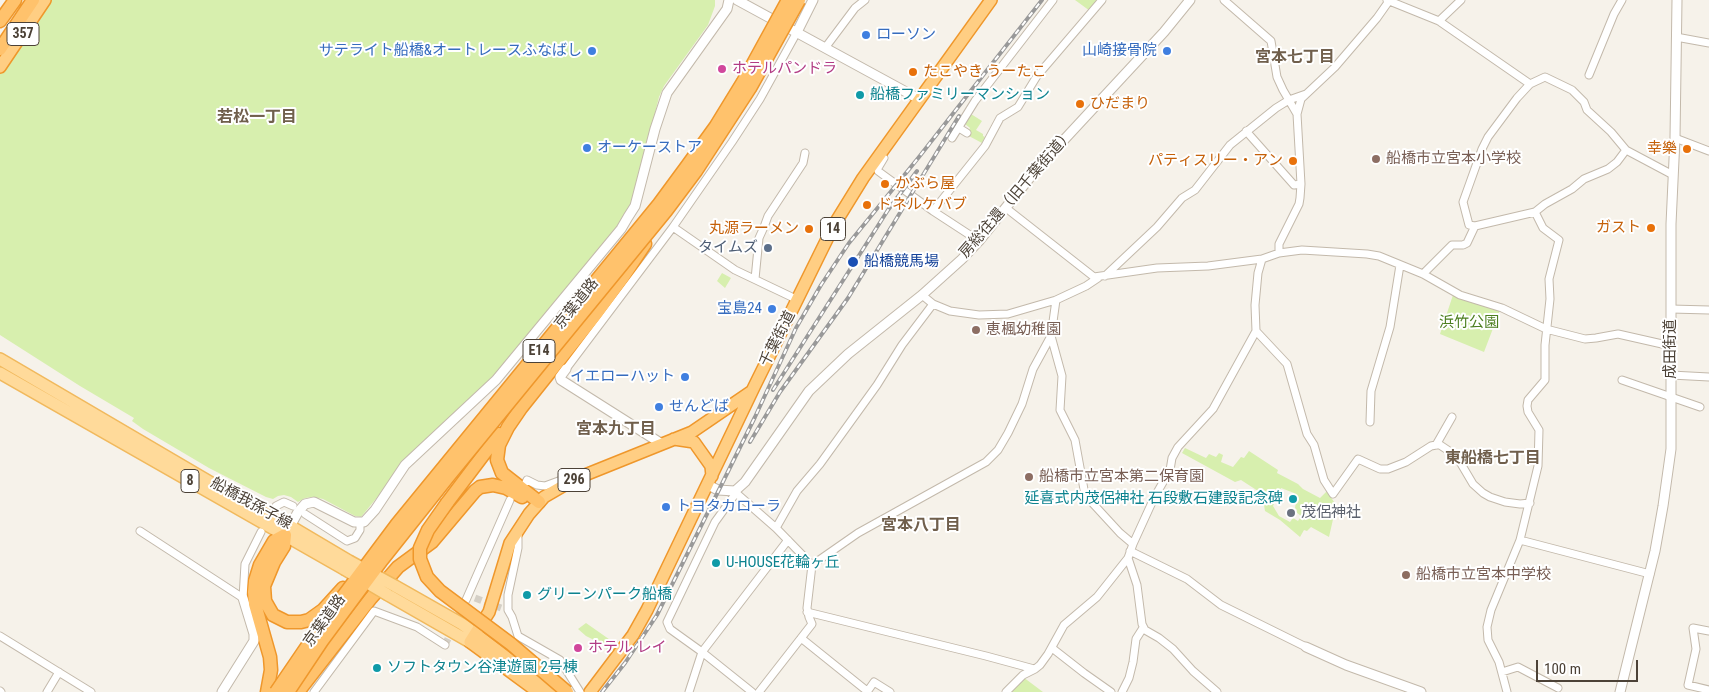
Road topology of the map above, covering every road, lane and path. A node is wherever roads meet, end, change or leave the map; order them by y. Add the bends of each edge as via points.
1 (14, 0) edge
2 (32, 0) edge
3 (45, 0) edge
4 (729, 0) edge
5 (737, 0) edge
6 (788, 0) edge
7 (799, 0) edge
8 (813, 0) edge
9 (865, 0) edge
10 (991, 0) edge
11 (1053, 0) edge
12 (1102, 0) edge
13 (1190, 0) edge
14 (1224, 0) edge
15 (1388, 0) edge
16 (1461, 0) edge
17 (1622, 0) edge
18 (1677, 0) edge
19 (0, 21) edge
20 (1440, 21) junction
21 (797, 32) junction
22 (1676, 36) junction
23 (1709, 43) edge
24 (825, 48) junction
25 (0, 49) edge
26 (0, 67) edge
27 (1589, 75) dead end
28 (1530, 84) junction
29 (1306, 94) junction
30 (919, 99) junction
31 (1289, 100) junction
32 (1297, 114) junction
33 (959, 128) junction
34 (1246, 131) junction
35 (966, 133) dead end
36 (894, 136) junction
37 (952, 138) dead end
38 (1675, 138) junction
39 (1626, 150) junction
40 (1709, 151) edge
41 (805, 153) dead end
42 (1674, 175) junction
43 (1301, 184) junction
44 (1006, 208) junction
45 (666, 210) junction
46 (932, 211) junction
47 (1535, 212) junction
48 (1475, 226) junction
49 (673, 227) junction
50 (979, 241) junction
51 (1279, 253) junction
52 (1262, 259) junction
53 (1400, 264) junction
54 (1423, 274) junction
55 (1101, 277) junction
56 (755, 278) junction
57 (922, 295) junction
58 (798, 300) junction
59 (1056, 300) junction
60 (932, 304) junction
61 (1671, 309) junction
62 (1709, 310) edge
63 (1546, 329) junction
64 (1256, 331) junction
65 (1052, 336) junction
66 (1671, 346) junction
67 (0, 359) edge
68 (566, 369) joint
69 (0, 372) edge
70 (1671, 375) junction
71 (1709, 377) edge
72 (1622, 380) dead end
73 (752, 391) junction
74 (1671, 396) junction
75 (1700, 407) dead end
76 (521, 408) junction
77 (1452, 417) dead end
78 (1370, 422) dead end
79 (674, 439) junction
80 (662, 444) junction
81 (1436, 445) junction
82 (575, 479) junction
83 (710, 481) junction
84 (526, 482) dead end
85 (735, 492) junction
86 (510, 500) dead end
87 (539, 502) junction
88 (1530, 503) junction
89 (276, 506) dead end
90 (293, 506) dead end
91 (306, 514) dead end
92 (360, 523) junction
93 (397, 524) junction
94 (776, 528) junction
95 (288, 530) junction
96 (518, 530) junction
97 (140, 532) dead end
98 (261, 532) dead end
99 (788, 540) junction
100 (1520, 540) junction
101 (1130, 551) junction
102 (812, 564) junction
103 (1650, 574) junction
104 (243, 598) junction
105 (470, 598) dead end
106 (808, 612) junction
107 (1143, 628) junction
108 (1709, 631) edge
109 (0, 637) edge
110 (473, 638) junction
111 (801, 638) junction
112 (445, 645) dead end
113 (1306, 647) joint
114 (1052, 648) junction
115 (702, 652) junction
116 (1035, 669) junction
117 (59, 672) junction
118 (1502, 672) junction
119 (1563, 680) dead end
120 (271, 688) edge
121 (1404, 689) edge
122 (1558, 690) edge
123 (1709, 690) edge
124 (89, 691) edge
125 (1107, 691) edge
126 (47, 692) edge
127 (222, 692) edge
128 (288, 692) edge
129 (298, 692) edge
130 (314, 692) edge
131 (538, 692) edge
132 (552, 692) edge
133 (567, 692) edge
134 (580, 692) edge
135 (590, 692) edge
136 (690, 692) edge
137 (752, 692) edge
138 (759, 692) edge
139 (867, 692) edge
140 (890, 692) edge
141 (1006, 692) edge
142 (1122, 692) edge
143 (1217, 692) edge
144 (1420, 692) edge
145 (1507, 692) edge
146 (1620, 692) edge

1 - 19 highway
2 - 25 highway
3 - 26 highway, 357
4 - 92 street via 727,9 667,93 635,206 621,229 496,380 405,465 375,510
5 - 21 street
6 - 93 highway, 京葉道路 / E14, bridge via 725,111 682,174
7 - 45 highway, 京葉道路 / E14, bridge via 724,130
8 - 21 street
9 - 24 street via 855,8
10 - 30 highway, 千葉街道 / 14
11 - 33 street via 975,101
12 - 46 street via 1036,76 1018,107 1000,118 984,146
13 - 44 street, 房総往還（旧千葉街道） via 1036,170
14 - 31 street via 1271,41 1277,77
15 - 20 street
15 - 29 street via 1336,67
16 - 20 street
17 - 27 street
18 - 22 street, 成田街道
20 - 28 street
21 - 24 street
21 - 49 street via 760,99
22 - 23 street
22 - 38 street, 成田街道
24 - 30 street
28 - 39 street via 1545,77 1572,90
28 - 48 street via 1482,149 1463,202 1469,225
29 - 31 street
29 - 32 street
30 - 36 highway, 千葉街道 / 14
31 - 32 street
31 - 34 street
32 - 43 street
33 - 35 street
33 - 37 street
34 - 43 street via 1294,185
34 - 55 street via 1230,145 1195,190 1182,198 1157,227
36 - 46 street via 895,142 878,171
36 - 58 highway, 千葉街道 / 14 via 837,221
38 - 40 street
38 - 42 street, 成田街道
39 - 42 street
39 - 47 street via 1608,169 1584,179
41 - 56 street via 803,163 768,216 759,238
42 - 61 street, 成田街道
43 - 51 street via 1299,204 1279,244
44 - 50 street, 房総往還（旧千葉街道）
44 - 55 street via 1090,276
45 - 76 highway, bridge via 618,284
45 - 128 highway, 京葉道路 / E14, bridge via 388,553
46 - 50 street
47 - 48 street
47 - 63 street via 1543,228 1559,240 1549,279
48 - 54 street via 1467,243 1452,245
49 - 56 street via 735,270
49 - 68 street
50 - 57 street, 房総往還（旧千葉街道）
51 - 52 street
51 - 53 street via 1302,250 1367,254
52 - 55 street via 1157,268
52 - 64 street via 1255,305
53 - 54 street
53 - 78 street via 1390,327 1372,391
54 - 63 street via 1460,295 1502,308
55 - 59 street
56 - 58 street
57 - 60 street
57 - 85 street, 房総往還（旧千葉街道） via 860,344 809,391
58 - 73 highway, 千葉街道 / 14
59 - 60 street via 1008,314 991,315 950,311
59 - 65 street
60 - 94 street via 820,464 797,491
61 - 62 street
61 - 66 street, 成田街道
63 - 66 street via 1585,339 1618,334
63 - 88 street via 1545,380 1528,400 1527,406 1540,438
64 - 81 street via 1287,364 1324,480 1334,494 1358,459 1380,469 1388,469
64 - 101 street via 1213,408 1178,447
65 - 101 street via 1062,376 1060,410 1075,440 1085,495 1120,534
65 - 102 street via 1033,368 1022,404 1008,433 986,462 858,533
66 - 70 street, 成田街道
67 - 95 main road, 船橋我孫子線 / 8
68 - 80 street via 561,380
69 - 95 main road, 船橋我孫子線 / 8
70 - 71 street
70 - 74 street, 成田街道
72 - 74 street
73 - 79 highway, 296 via 700,427
73 - 83 highway, 千葉街道 / 14
74 - 75 street
74 - 103 street, 成田街道 via 1672,431 1667,485
76 - 87 highway via 502,437 496,460 507,478
76 - 133 highway, bridge via 428,530 420,548 420,559 427,577 440,590
77 - 81 street
79 - 80 highway, 296
79 - 83 highway via 694,442 711,466
80 - 82 highway, 296
81 - 88 street via 1449,451 1460,462 1473,484 1483,493 1505,502
82 - 84 street via 545,486
82 - 87 highway, 296
83 - 85 street via 718,490
83 - 135 highway, 千葉街道 / 14 via 648,610
85 - 94 street
85 - 115 street via 715,522 667,622 670,629
86 - 105 street
87 - 96 highway, 296
87 - 129 highway via 493,484 480,487 432,542 398,567
88 - 100 street
89 - 90 street via 284,502
91 - 92 street via 347,541 357,536
92 - 95 street via 314,502 304,504
93 - 95 highway, bridge via 323,610 309,620 294,623 279,620 268,608 264,586 284,546
93 - 120 highway, 京葉道路 / E14, bridge
94 - 99 street
95 - 110 main road, 船橋我孫子線 / 8, bridge
95 - 120 highway via 274,541 255,580 255,604 270,657
96 - 110 highway, 296 via 510,543 489,612
96 - 134 street via 518,548 504,609 512,616 518,636 560,660
97 - 104 street
98 - 104 street via 245,564
99 - 102 street
99 - 115 street
100 - 103 street
100 - 118 street via 1488,620 1488,640
101 - 107 street
101 - 113 street via 1187,579 1221,605
101 - 114 street via 1097,597 1064,625
102 - 106 street
103 - 146 street, 成田街道
104 - 127 street via 254,642
106 - 111 street via 812,624
106 - 116 street
107 - 142 street via 1136,639 1129,678
107 - 143 street via 1173,649
108 - 123 street via 1693,628 1696,649 1688,685
109 - 117 street
110 - 131 highway
110 - 132 highway
111 - 138 street
111 - 139 street
112 - 130 street via 418,627 374,611
113 - 121 street
114 - 116 street
114 - 125 street
115 - 136 street
115 - 137 street
116 - 141 street via 1022,675
117 - 124 street
117 - 126 street
118 - 122 street via 1518,668
118 - 145 street
119 - 122 street
121 - 144 street
139 - 140 street via 874,682

